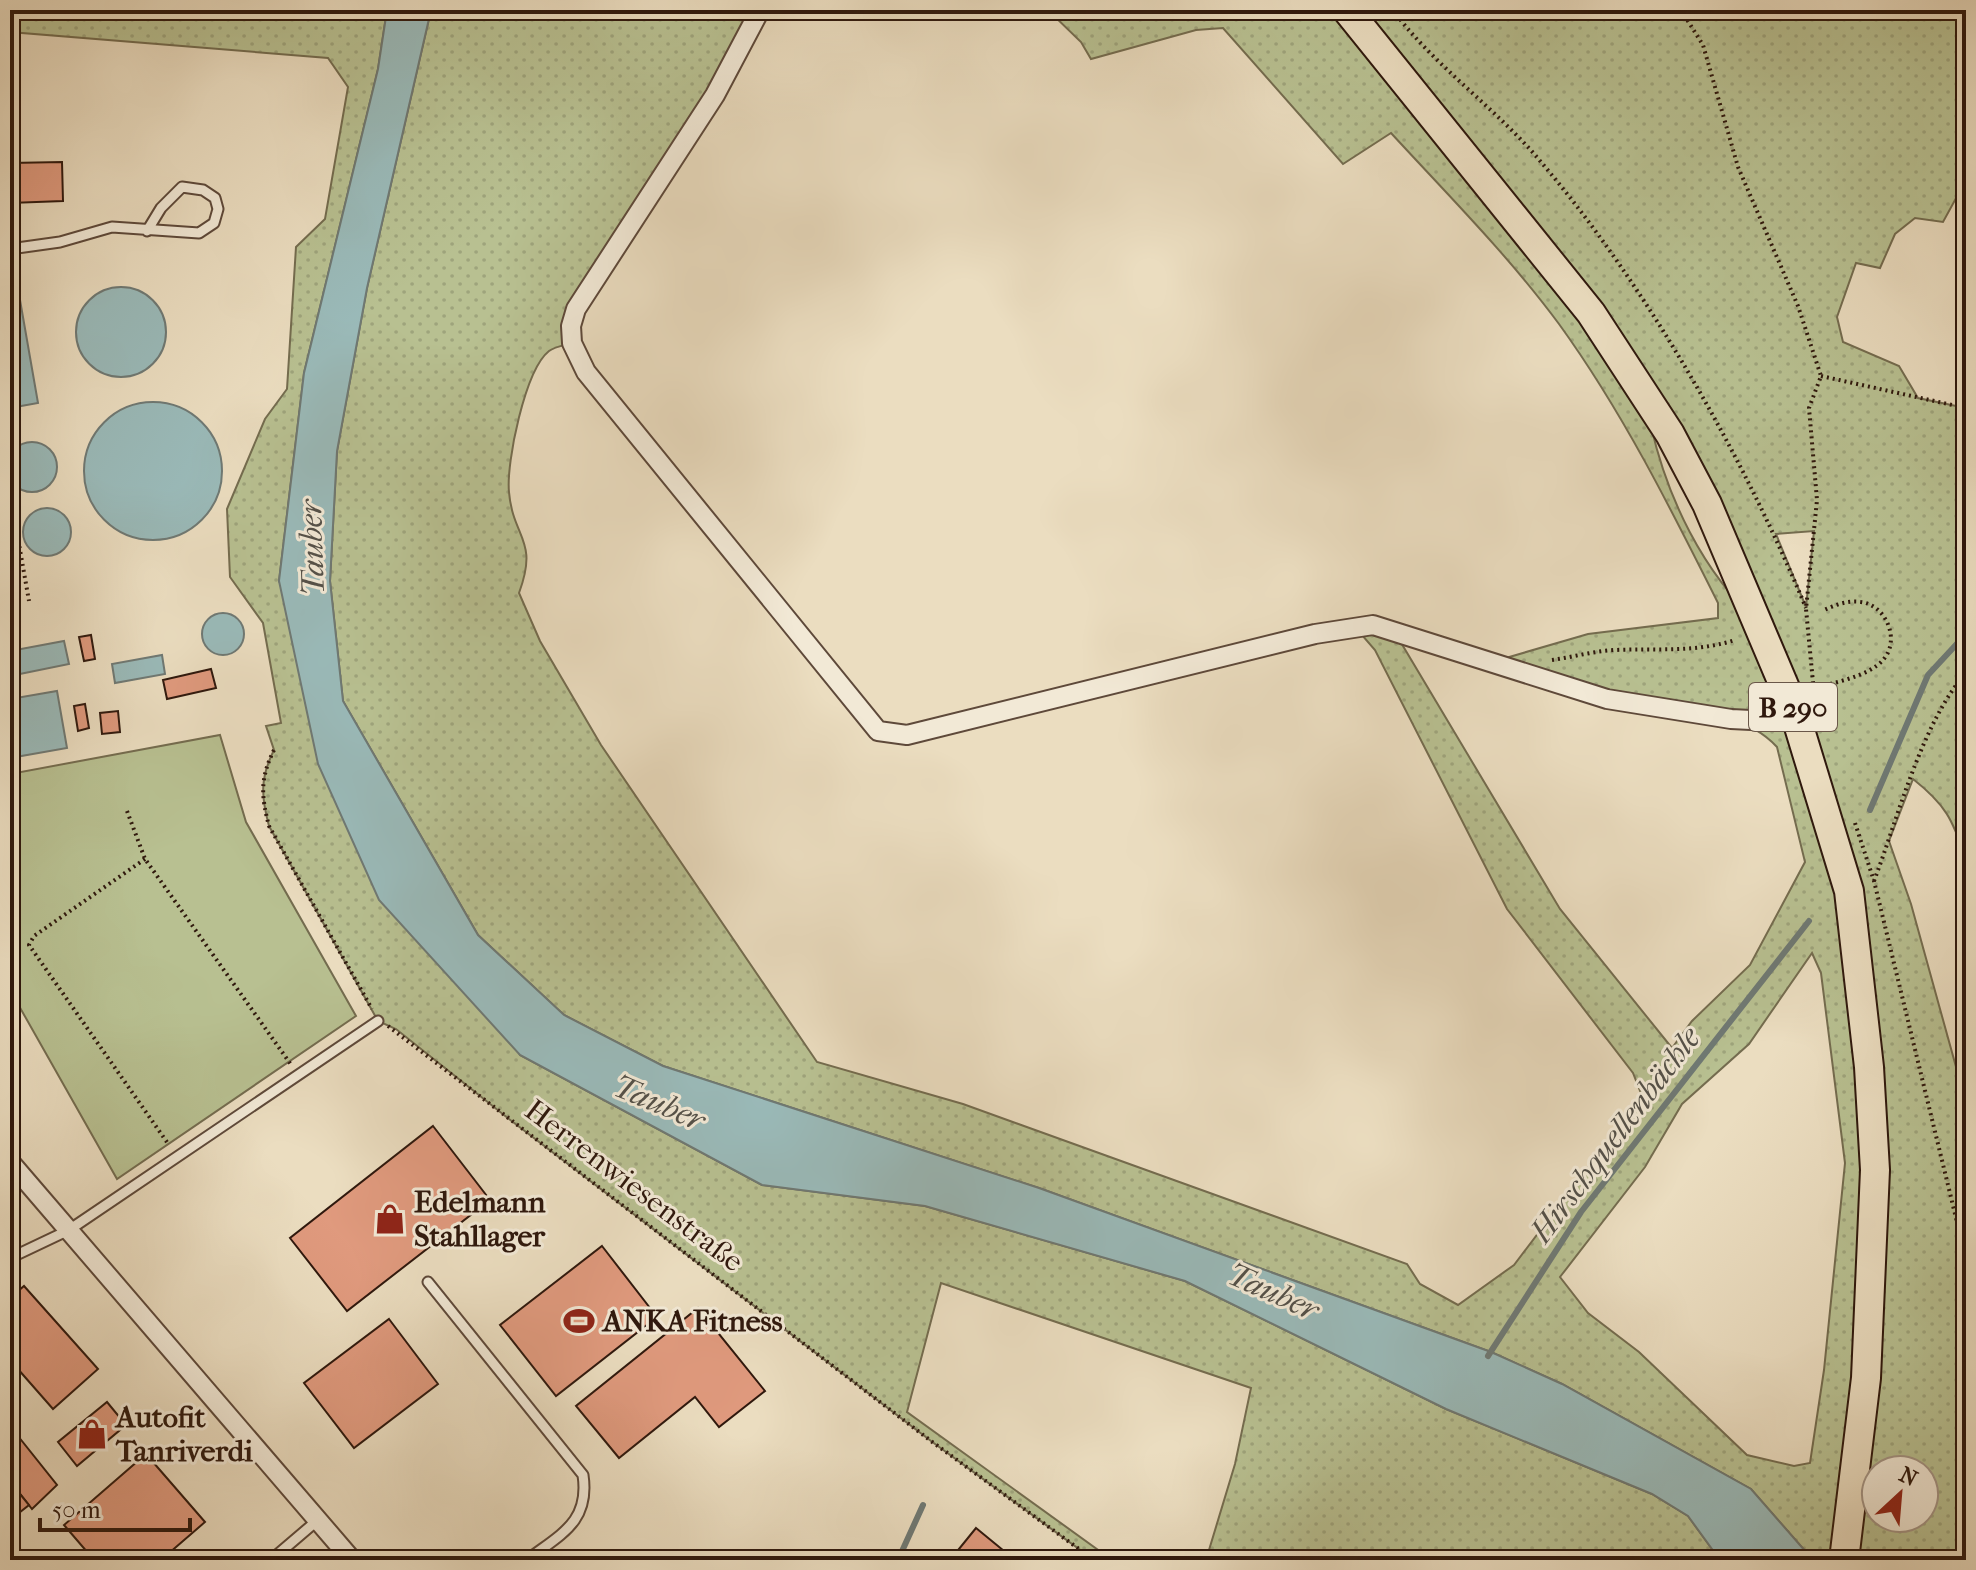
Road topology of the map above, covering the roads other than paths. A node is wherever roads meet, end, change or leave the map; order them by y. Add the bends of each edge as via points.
1 (760, 10) edge
2 (1347, 10) edge
3 (147, 231) junction
4 (10, 249) edge
5 (1808, 700) junction
6 (378, 1021) road end
7 (10, 1162) edge
8 (69, 1230) junction
9 (10, 1258) edge
10 (428, 1282) dead end
11 (319, 1519) junction
12 (271, 1560) edge
13 (352, 1560) edge
14 (527, 1560) edge
15 (1844, 1560) edge

1 - 5 street via 715,95 576,309 572,343 586,372 656,462 878,731 907,735 1315,634 1373,625 1607,699 1771,721
2 - 5 main road, B 290 via 1591,313 1670,434
3 - 3 lane via 182,187 215,198 214,223 199,233
3 - 4 lane via 112,227
5 - 15 main road, B 290 via 1849,891 1875,1170 1866,1378
6 - 8 lane
7 - 8 street
8 - 9 lane
8 - 11 street
10 - 14 lane via 583,1475 587,1500 570,1527
11 - 12 lane
11 - 13 street

